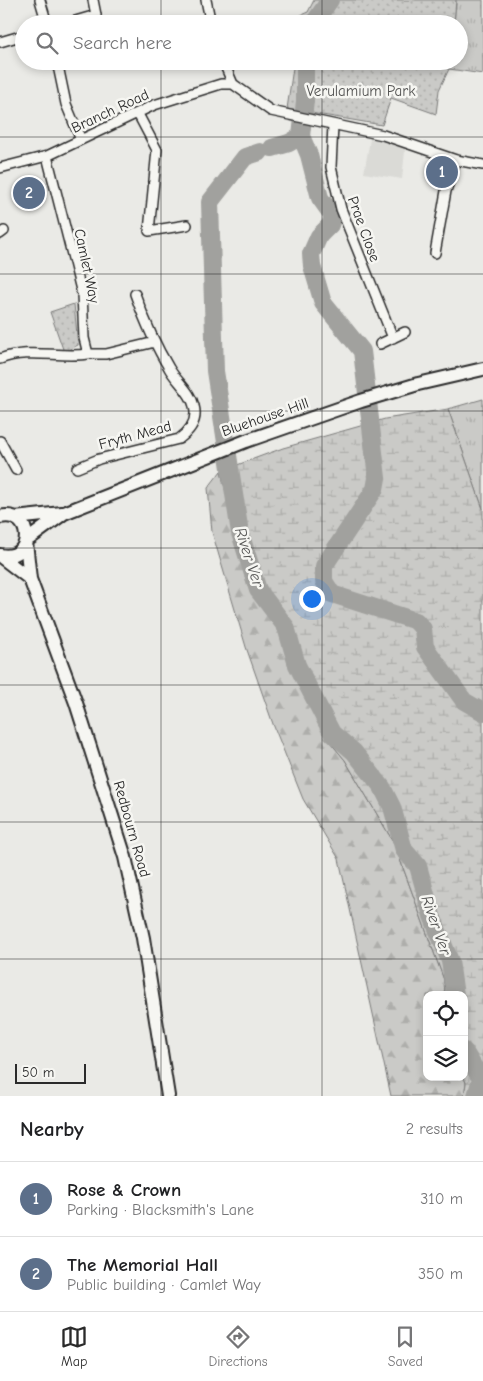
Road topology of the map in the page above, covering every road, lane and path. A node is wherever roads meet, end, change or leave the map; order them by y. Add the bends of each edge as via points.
1 (40, 0) edge
2 (94, 0) edge
3 (206, 0) edge
4 (44, 15) edge
5 (96, 15) edge
6 (209, 15) edge
7 (15, 38) edge
8 (0, 42) edge
9 (59, 70) edge
10 (227, 70) edge
11 (233, 84) junction
12 (138, 114) junction
13 (333, 126) junction
14 (80, 140) junction
15 (47, 156) junction
16 (456, 160) junction
17 (483, 165) edge
18 (0, 168) edge
19 (187, 225) dead end
20 (435, 252) dead end
21 (135, 294) dead end
22 (405, 332) dead end
23 (393, 338) junction
24 (155, 342) junction
25 (380, 344) dead end
26 (88, 354) junction
27 (0, 359) edge
28 (483, 369) edge
29 (1, 446) edge
30 (77, 468) dead end
31 (16, 470) dead end
32 (0, 504) edge
33 (64, 513) junction
34 (9, 517) edge
35 (26, 542) junction
36 (0, 555) edge
37 (30, 580) junction
38 (168, 1096) edge

1 - 4 street
2 - 5 street
3 - 6 street
7 - 8 street
9 - 14 street via 66,104
10 - 11 street
11 - 12 street, Branch Road via 221,84 188,94
11 - 13 street via 271,111
12 - 14 street, Branch Road
12 - 19 street via 157,150 149,231
13 - 16 street via 397,138
13 - 23 street, Prae Close via 331,167 341,209
14 - 15 street, Branch Road
15 - 18 street, Branch Road
15 - 26 street, Camlet Way via 82,294
16 - 17 street
16 - 20 street via 446,191
21 - 24 street, Fryth Mead via 143,304
22 - 23 street
23 - 25 street
24 - 26 street via 106,354
24 - 30 street, Fryth Mead via 194,406 191,428 179,439 90,467
26 - 27 street via 24,354
28 - 33 main road, Bluehouse Hill via 366,400 246,441
29 - 31 street
32 - 34 main road
33 - 34 main road, Bluehouse Hill
33 - 35 main road, Bluehouse Hill
34 - 35 main road, Redbourn Road via 25,528
35 - 36 main road, Bluehouse Hill via 18,553
35 - 37 main road, Redbourn Road
36 - 37 main road
37 - 38 main road, Redbourn Road via 79,712 125,857 143,938

